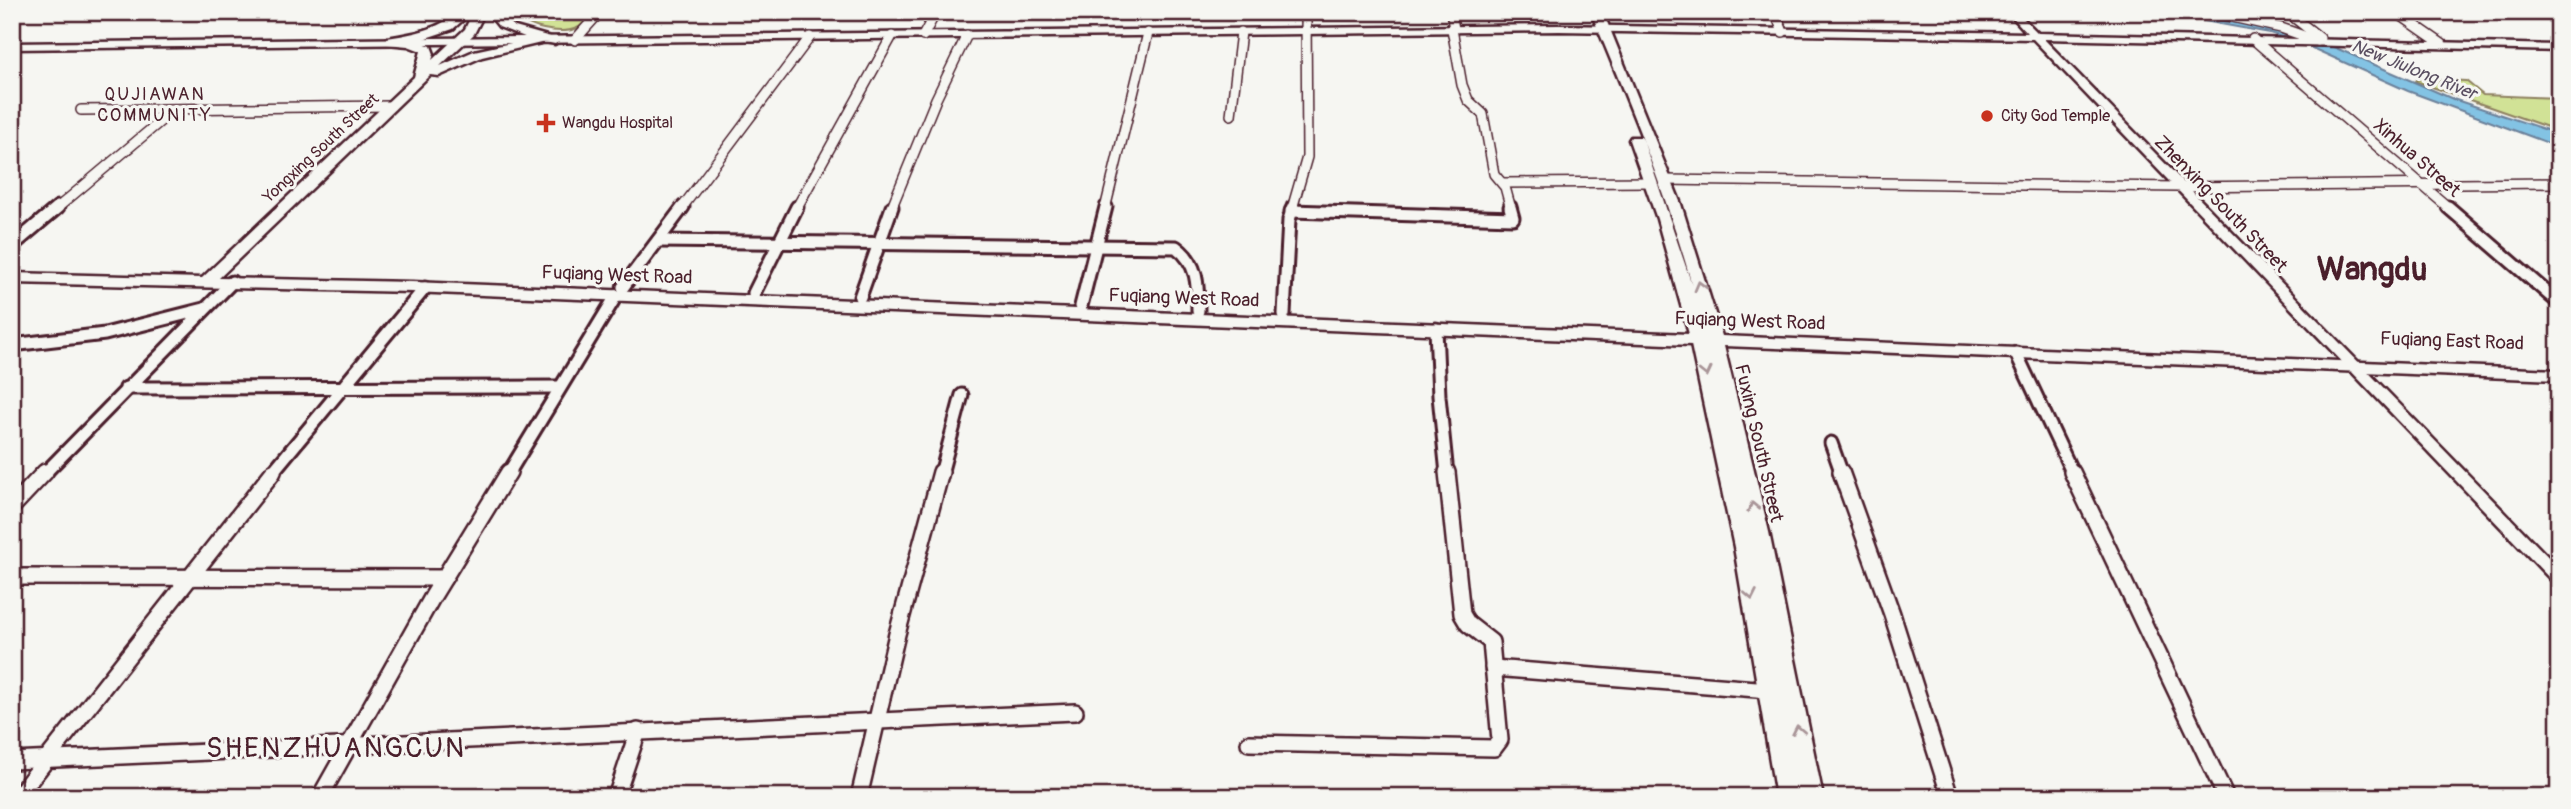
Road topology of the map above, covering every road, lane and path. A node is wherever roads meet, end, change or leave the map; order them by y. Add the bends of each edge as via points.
1 (466, 12) edge
2 (479, 12) edge
3 (491, 12) edge
4 (600, 12) edge
5 (936, 12) edge
6 (1306, 12) edge
7 (1451, 12) edge
8 (1774, 12) edge
9 (2012, 12) edge
10 (2210, 12) edge
11 (2287, 12) edge
12 (2396, 12) edge
13 (1595, 20) edge
14 (1453, 29) junction
15 (1306, 31) junction
16 (1241, 32) junction
17 (1783, 32) junction
18 (1148, 33) junction
19 (967, 35) junction
20 (892, 36) junction
21 (923, 36) junction
22 (2033, 36) junction
23 (810, 37) junction
24 (2253, 39) junction
25 (465, 40) junction
26 (540, 40) junction
27 (555, 40) junction
28 (575, 40) junction
29 (391, 41) junction
30 (406, 41) junction
31 (2319, 41) junction
32 (2442, 44) junction
33 (12, 46) edge
34 (2559, 48) edge
35 (435, 73) junction
36 (419, 80) junction
37 (391, 106) junction
38 (175, 109) junction
39 (81, 110) dead end
40 (1231, 115) dead end
41 (1658, 181) junction
42 (1502, 183) junction
43 (2559, 183) edge
44 (2420, 184) junction
45 (2178, 187) junction
46 (1291, 211) junction
47 (658, 241) junction
48 (779, 242) junction
49 (879, 242) junction
50 (12, 246) edge
51 (1098, 246) junction
52 (12, 270) edge
53 (12, 278) edge
54 (220, 279) junction
55 (425, 288) junction
56 (619, 292) junction
57 (754, 293) junction
58 (860, 297) junction
59 (2559, 303) edge
60 (1081, 306) junction
61 (205, 308) junction
62 (1198, 311) junction
63 (1284, 314) junction
64 (1436, 329) junction
65 (1705, 336) junction
66 (12, 345) edge
67 (2016, 353) junction
68 (2348, 362) junction
69 (2559, 366) edge
70 (2559, 376) edge
71 (342, 387) junction
72 (559, 387) junction
73 (126, 388) junction
74 (962, 395) dead end
75 (1831, 443) dead end
76 (12, 507) edge
77 (12, 577) edge
78 (190, 578) junction
79 (444, 578) junction
80 (2559, 578) edge
81 (1493, 668) junction
82 (1769, 690) junction
83 (1075, 712) dead end
84 (877, 721) junction
85 (638, 731) junction
86 (1249, 743) dead end
87 (348, 745) junction
88 (47, 759) junction
89 (12, 761) edge
90 (17, 797) edge
91 (320, 797) edge
92 (616, 797) edge
93 (859, 797) edge
94 (1788, 797) edge
95 (1811, 797) edge
96 (1950, 797) edge
97 (2226, 797) edge

1 - 30 main road via 435,33
2 - 25 main road
3 - 25 main road via 482,28
3 - 27 main road via 510,28
4 - 28 street
5 - 21 street
6 - 15 street
7 - 14 street
8 - 17 street
9 - 22 street, Zhenxing South Street
10 - 31 street
11 - 31 street
12 - 32 street
13 - 14 street
13 - 17 street
13 - 41 main road, Fuxing South Street
14 - 15 street
14 - 42 street via 1465,94 1483,114 1492,167
15 - 16 street
15 - 46 street via 1307,157
16 - 18 street
16 - 40 street
17 - 22 street
18 - 19 street
18 - 51 street
19 - 21 street
19 - 49 street via 938,90
20 - 21 street
20 - 23 street
20 - 48 street
22 - 24 street
22 - 45 street, Zhenxing South Street
23 - 28 street
23 - 47 street
24 - 31 street
24 - 44 street, Xinhua Street
25 - 26 street
25 - 30 street
25 - 35 main road, Yongxing South Street
25 - 36 main road, Yongxing South Street
26 - 27 street
26 - 35 main road via 478,54
27 - 28 street
29 - 30 street
29 - 33 street
29 - 36 main road via 427,48
31 - 32 street
32 - 34 street
35 - 54 main road, Yongxing South Street
36 - 37 main road, Yongxing South Street
37 - 38 street
37 - 54 main road, Yongxing South Street
38 - 39 street
38 - 50 street
41 - 42 street
41 - 45 street
41 - 65 main road, Fuxing South Street via 1680,267
42 - 46 street via 1513,218
43 - 44 street
44 - 45 street
44 - 59 street, Xinhua Street
45 - 68 street, Zhenxing South Street
46 - 63 street
47 - 48 street
47 - 56 street
48 - 49 street
48 - 57 street
49 - 51 street
49 - 58 street
51 - 60 street
51 - 62 street via 1176,247 1188,254 1198,279
52 - 54 main road, Fuqiang West Road
53 - 54 main road, Fuqiang West Road
54 - 55 main road, Fuqiang West Road
54 - 56 main road, Fuqiang West Road
54 - 61 street
55 - 56 main road, Fuqiang West Road
55 - 71 street
56 - 57 main road, Fuqiang West Road
56 - 64 main road, Fuqiang West Road
56 - 72 street
57 - 58 main road, Fuqiang West Road
58 - 60 main road, Fuqiang West Road
60 - 62 main road, Fuqiang West Road
61 - 66 street via 105,334
61 - 73 street
62 - 63 main road, Fuqiang West Road
63 - 65 main road, Fuqiang West Road
64 - 65 main road, Fuqiang West Road
64 - 81 street via 1462,614 1468,627 1492,642
65 - 67 main road, Fuqiang West Road
65 - 68 main road, Fuqiang West Road
65 -> 82 main road, Fuxing South Street
95 -> 65 main road, Fuxing South Street via 1746,475
67 - 68 main road, Fuqiang West Road
67 - 97 street
68 - 69 main road, Fuqiang East Road
68 - 70 main road, Fuqiang East Road
68 - 80 street, Zhenxing South Street
71 - 72 street
71 - 73 street
71 - 78 street
72 - 79 street
73 - 76 street
74 - 84 street
75 - 96 street
77 - 78 street
78 - 79 street
78 - 88 street
79 - 87 street
81 - 82 street
81 - 86 street via 1500,740 1494,748
82 - 94 main road, Fuxing South Street
83 - 84 street
84 - 85 street
84 - 93 street
85 - 87 street
85 - 92 street
87 - 88 street
87 - 91 street
88 - 89 street
88 - 90 street

